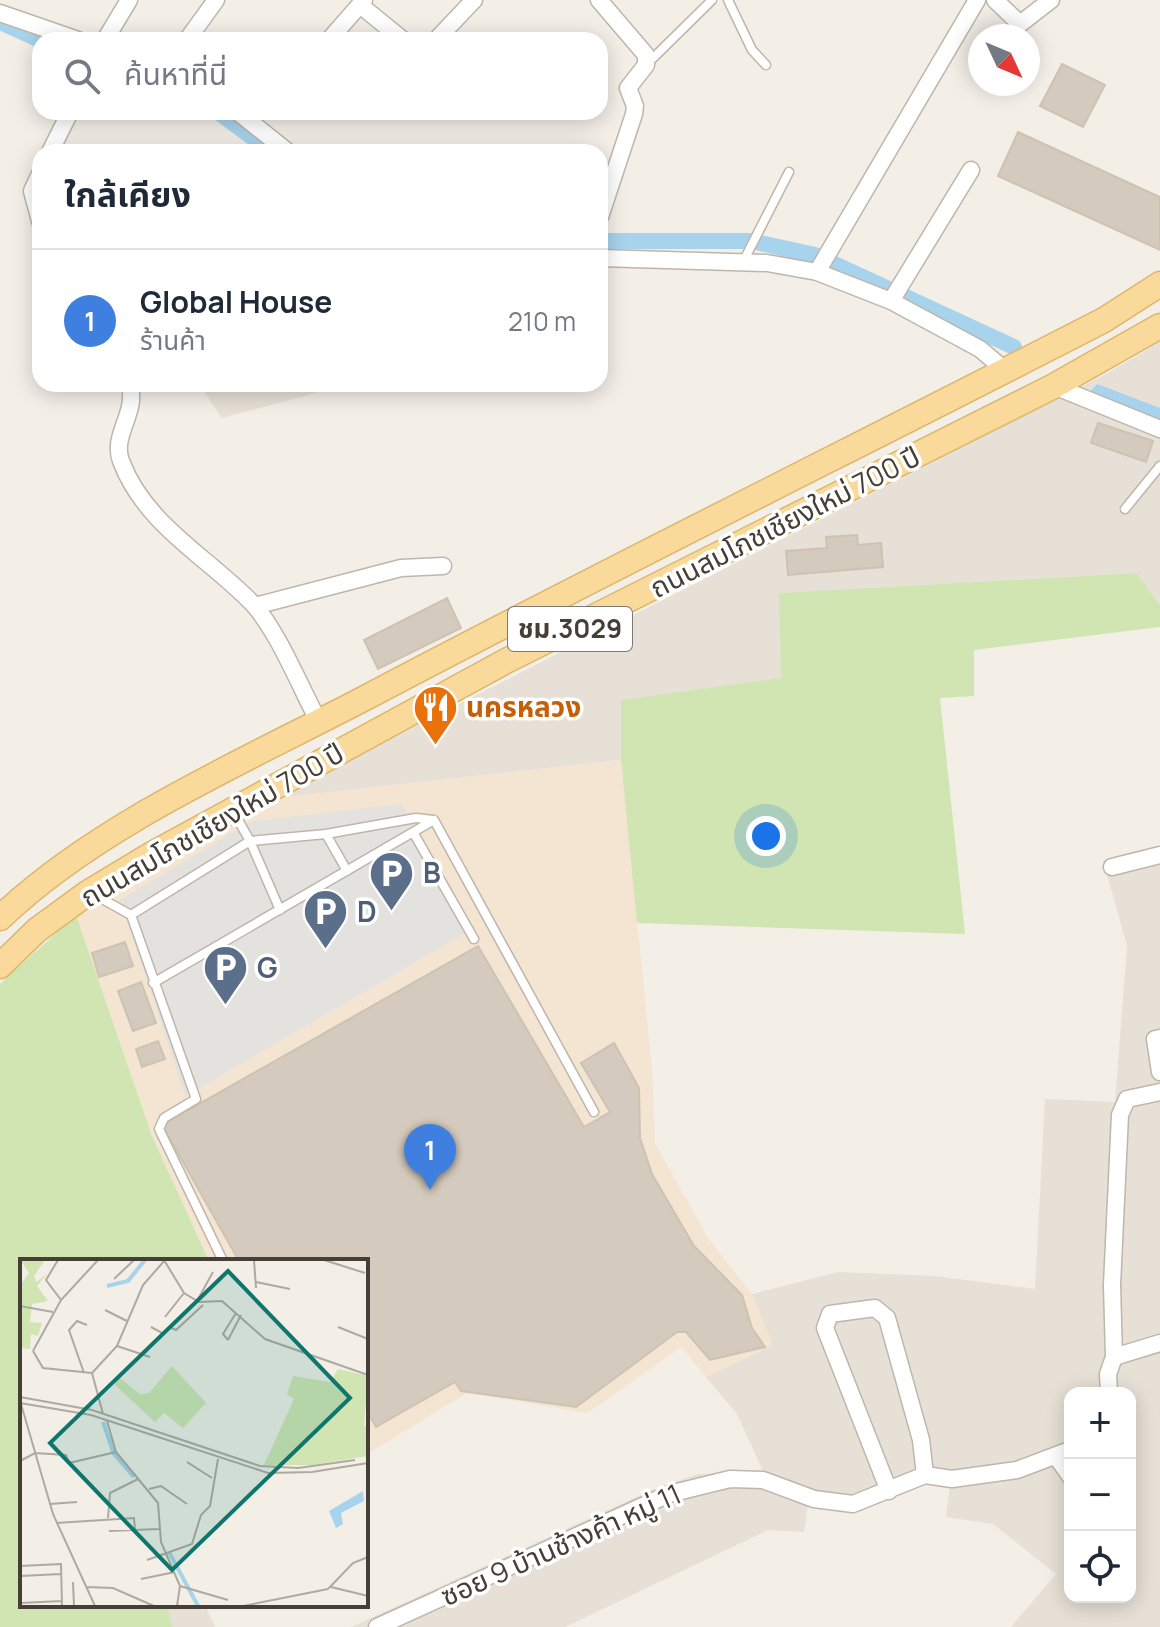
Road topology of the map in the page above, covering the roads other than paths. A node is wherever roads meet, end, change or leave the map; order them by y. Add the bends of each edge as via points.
1 (129, 0) edge
2 (216, 0) edge
3 (474, 0) edge
4 (599, 0) edge
5 (712, 0) edge
6 (728, 0) edge
7 (977, 0) edge
8 (995, 0) edge
9 (1051, 0) edge
10 (362, 2) edge
11 (0, 13) edge
12 (55, 32) edge
13 (110, 32) edge
14 (193, 32) edge
15 (336, 32) edge
16 (394, 32) edge
17 (444, 32) edge
18 (646, 65) junction
19 (766, 65) dead end
20 (66, 120) edge
21 (262, 120) edge
22 (54, 144) edge
23 (281, 144) edge
24 (971, 170) dead end
25 (789, 172) dead end
26 (608, 193) edge
27 (608, 258) edge
28 (743, 262) junction
29 (817, 272) junction
30 (1160, 284) edge
31 (891, 301) junction
32 (1160, 326) edge
33 (1006, 371) junction
34 (1054, 386) junction
35 (131, 392) edge
36 (1160, 429) edge
37 (1160, 466) edge
38 (1125, 509) dead end
39 (443, 566) dead end
40 (255, 606) junction
41 (319, 722) junction
42 (233, 810) junction
43 (434, 820) junction
44 (413, 832) junction
45 (326, 834) junction
46 (250, 841) junction
47 (1160, 855) edge
48 (1112, 867) dead end
49 (347, 871) junction
50 (89, 892) junction
51 (280, 910) junction
52 (131, 915) junction
53 (0, 918) edge
54 (474, 939) dead end
55 (0, 966) edge
56 (153, 983) junction
57 (1160, 1038) edge
58 (1160, 1072) edge
59 (1160, 1092) edge
60 (594, 1112) dead end
61 (222, 1259) edge
62 (1160, 1344) edge
63 (1114, 1357) junction
64 (1109, 1387) edge
65 (1063, 1453) edge
66 (925, 1475) junction
67 (889, 1491) junction
68 (377, 1627) edge

1 - 13 street
2 - 14 street
3 - 17 street
4 - 18 street via 641,47
5 - 18 lane
6 - 19 lane via 752,50
7 - 29 street
8 - 9 street via 1020,24
10 - 15 street
10 - 16 street
11 - 12 street
18 - 26 street via 628,88 634,114
20 - 22 street
21 - 23 street
24 - 31 street
25 - 28 lane
27 - 28 street
28 - 29 street
29 - 31 street
30 - 33 main road, ถนนสมโภชเชียงใหม่ 700 ปี / ชม.3029
31 - 33 street via 980,349
32 - 34 main road, ถนนสมโภชเชียงใหม่ 700 ปี / ชม.3029
33 - 41 main road, ถนนสมโภชเชียงใหม่ 700 ปี / ชม.3029
34 - 36 street
34 - 42 main road, ถนนสมโภชเชียงใหม่ 700 ปี / ชม.3029 via 506,661
35 - 40 street via 119,447 126,472 160,521
37 - 38 lane
39 - 40 street via 401,568
40 - 41 street
41 - 53 main road, ถนนสมโภชเชียงใหม่ 700 ปี / ชม.3029 via 101,841
42 - 46 lane
42 - 50 main road, ถนนสมโภชเชียงใหม่ 700 ปี / ชม.3029
43 - 44 lane
43 - 45 lane via 416,818
43 - 60 lane
44 - 49 lane
44 - 54 lane
45 - 46 lane
45 - 49 lane
46 - 51 lane
46 - 52 lane
47 - 48 street
49 - 51 lane
50 - 52 lane
50 - 55 main road, ถนนสมโภชเชียงใหม่ 700 ปี / ชม.3029 via 37,930
51 - 56 lane
52 - 56 lane
56 - 61 lane via 196,1099 164,1118 159,1129
57 - 58 street via 1155,1039
59 - 63 street via 1127,1099 1120,1115
62 - 63 street
63 - 64 street
65 - 66 street, ซอย 9 บ้านช้างค้า หมู่ 11 via 1017,1470 952,1479
66 - 67 street, ซอย 9 บ้านช้างค้า หมู่ 11
66 - 67 street via 921,1440 887,1318 875,1308 830,1314 825,1328
67 - 68 street, ซอย 9 บ้านช้างค้า หมู่ 11 via 853,1504 814,1499 763,1480 702,1484 669,1494

